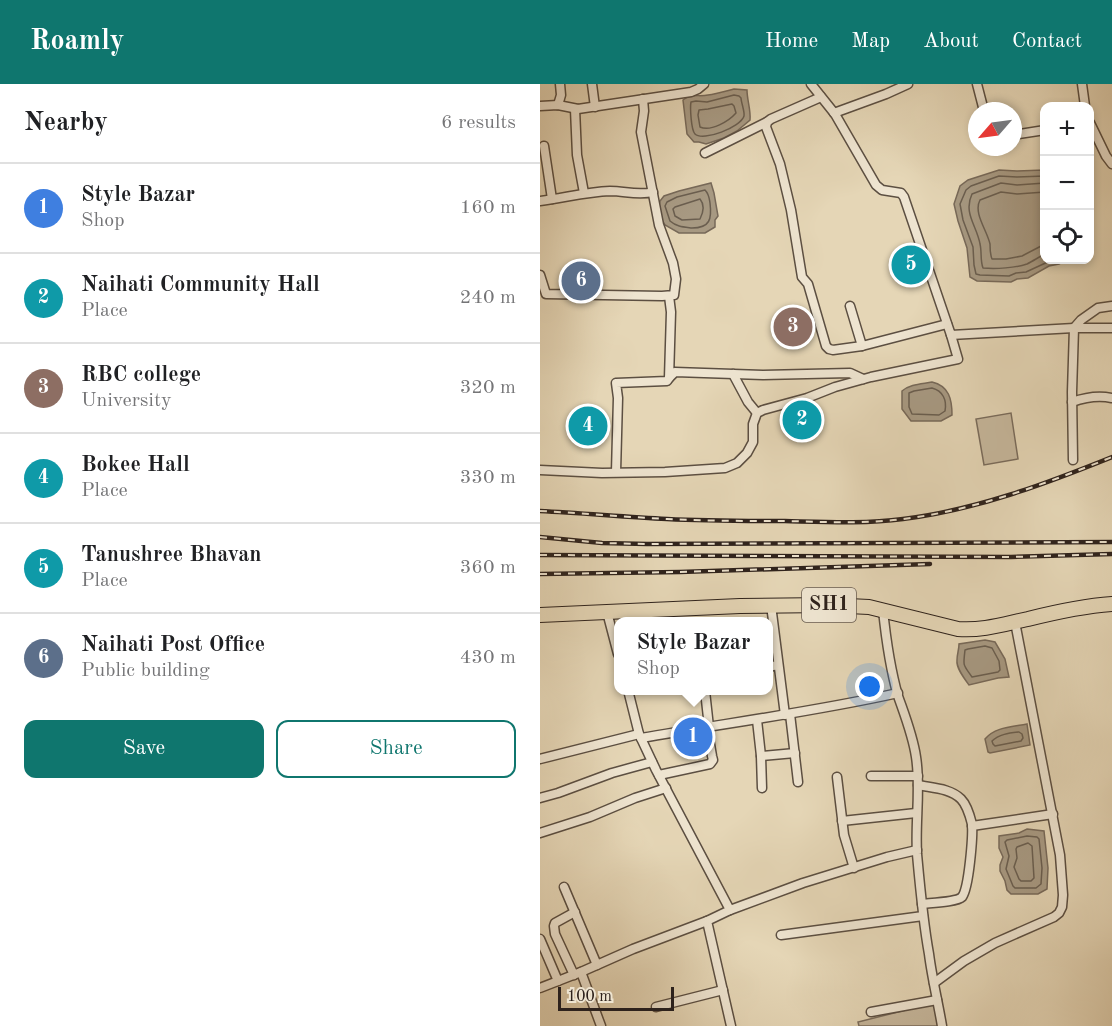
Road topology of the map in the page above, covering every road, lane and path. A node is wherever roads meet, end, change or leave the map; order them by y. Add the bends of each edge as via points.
1 (560, 84) edge
2 (592, 84) edge
3 (704, 84) edge
4 (908, 84) edge
5 (977, 84) edge
6 (1082, 84) edge
7 (816, 86) edge
8 (821, 97) junction
9 (643, 99) junction
10 (982, 102) edge
11 (1084, 102) edge
12 (558, 105) junction
13 (540, 106) edge
14 (595, 107) junction
15 (575, 109) junction
16 (834, 112) junction
17 (767, 122) junction
18 (1094, 130) edge
19 (1040, 131) edge
20 (1022, 134) edge
21 (544, 146) dead end
22 (705, 153) dead end
23 (1112, 164) edge
24 (653, 192) junction
25 (584, 194) junction
26 (552, 199) junction
27 (540, 201) edge
28 (540, 275) edge
29 (543, 294) edge
30 (669, 296) junction
31 (850, 306) dead end
32 (1112, 306) edge
33 (947, 324) junction
34 (1074, 328) junction
35 (1112, 328) edge
36 (951, 335) junction
37 (862, 346) junction
38 (733, 374) junction
39 (669, 378) junction
40 (863, 379) junction
41 (1112, 398) edge
42 (1072, 402) junction
43 (757, 413) junction
44 (1073, 460) dead end
45 (540, 470) edge
46 (616, 472) junction
47 (1112, 604) edge
48 (771, 605) junction
49 (883, 610) junction
50 (607, 612) junction
51 (540, 615) edge
52 (772, 617) edge
53 (773, 622) edge
54 (1015, 622) junction
55 (614, 639) edge
56 (778, 665) junction
57 (773, 666) edge
58 (898, 693) junction
59 (629, 695) edge
60 (705, 695) edge
61 (788, 714) junction
62 (757, 720) junction
63 (708, 727) junction
64 (640, 736) junction
65 (795, 753) junction
66 (761, 756) junction
67 (540, 759) edge
68 (652, 762) junction
69 (659, 775) junction
70 (871, 776) dead end
71 (837, 777) dead end
72 (918, 781) junction
73 (798, 782) dead end
74 (762, 788) dead end
75 (666, 789) junction
76 (540, 798) edge
77 (916, 813) junction
78 (1053, 814) junction
79 (842, 821) junction
80 (972, 826) junction
81 (540, 833) edge
82 (917, 850) junction
83 (855, 868) junction
84 (564, 887) dead end
85 (922, 904) junction
86 (730, 910) junction
87 (574, 912) junction
88 (923, 916) junction
89 (707, 921) junction
90 (781, 935) dead end
91 (540, 939) edge
92 (597, 965) junction
93 (578, 973) junction
94 (558, 981) junction
95 (934, 983) junction
96 (540, 988) edge
97 (723, 990) junction
98 (937, 1000) junction
99 (656, 1007) dead end
100 (871, 1012) dead end
101 (602, 1026) edge
102 (731, 1026) edge
103 (942, 1026) edge

1 - 12 street
2 - 14 street
3 - 9 street via 691,92
4 - 16 street
5 - 10 street
6 - 11 street
7 - 8 street
8 - 16 street
8 - 17 street
9 - 14 street
9 - 24 street via 641,132
12 - 13 street
12 - 15 street
14 - 15 street
15 - 25 street
16 - 33 street via 876,185 904,197
17 - 22 street
17 - 37 street via 791,210 802,277 808,284 826,346 829,350
18 - 23 street
19 - 20 street
21 - 26 street
24 - 25 street
24 - 30 street via 658,225 676,279 674,295
25 - 26 street
26 - 27 street
28 - 29 street
29 - 30 street
30 - 39 street
31 - 37 street
32 - 34 street via 1098,308
33 - 36 street
33 - 37 street
34 - 35 street
34 - 36 street
34 - 42 street
36 - 40 street via 958,359
38 - 39 street via 675,372
38 - 40 street via 850,373
38 - 43 street
39 - 46 street via 615,380
40 - 43 street
41 - 42 street via 1097,396
42 - 44 street
43 - 46 street via 753,442 737,463 725,468
45 - 46 street
47 - 54 main road, SH1
48 - 49 main road, SH1
48 - 50 main road, SH1
48 - 52 street
49 - 54 main road, SH1 via 958,629 984,629
49 - 58 street
50 - 51 main road, SH1
50 - 55 street
53 - 56 street
54 - 78 street
56 - 57 street
56 - 61 street
58 - 61 street
58 - 72 street via 913,742
59 - 64 street
60 - 63 street
61 - 62 street
61 - 65 street
62 - 63 street
62 - 66 street
63 - 64 street
63 - 69 street via 713,760 710,764
64 - 67 street
64 - 68 street
65 - 66 street
65 - 73 street
66 - 74 street
68 - 69 street
68 - 76 street
69 - 75 street
70 - 72 street
71 - 79 street
72 - 77 street
72 - 80 street via 955,794 965,805
75 - 81 street
75 - 86 street
77 - 79 street
77 - 82 street
78 - 80 street
78 - 95 street via 1063,895 1059,913 978,952
79 - 83 street
80 - 85 street via 963,895 957,900
82 - 83 street
82 - 85 street
83 - 86 street
84 - 87 street
85 - 88 street
86 - 89 street
87 - 92 street
87 - 93 street via 554,927
88 - 90 street
88 - 95 street
89 - 92 street
89 - 97 street
91 - 94 street
92 - 93 street
93 - 94 street
93 - 101 street
94 - 96 street
95 - 98 street
97 - 99 street
97 - 102 street
98 - 100 street
98 - 103 street

